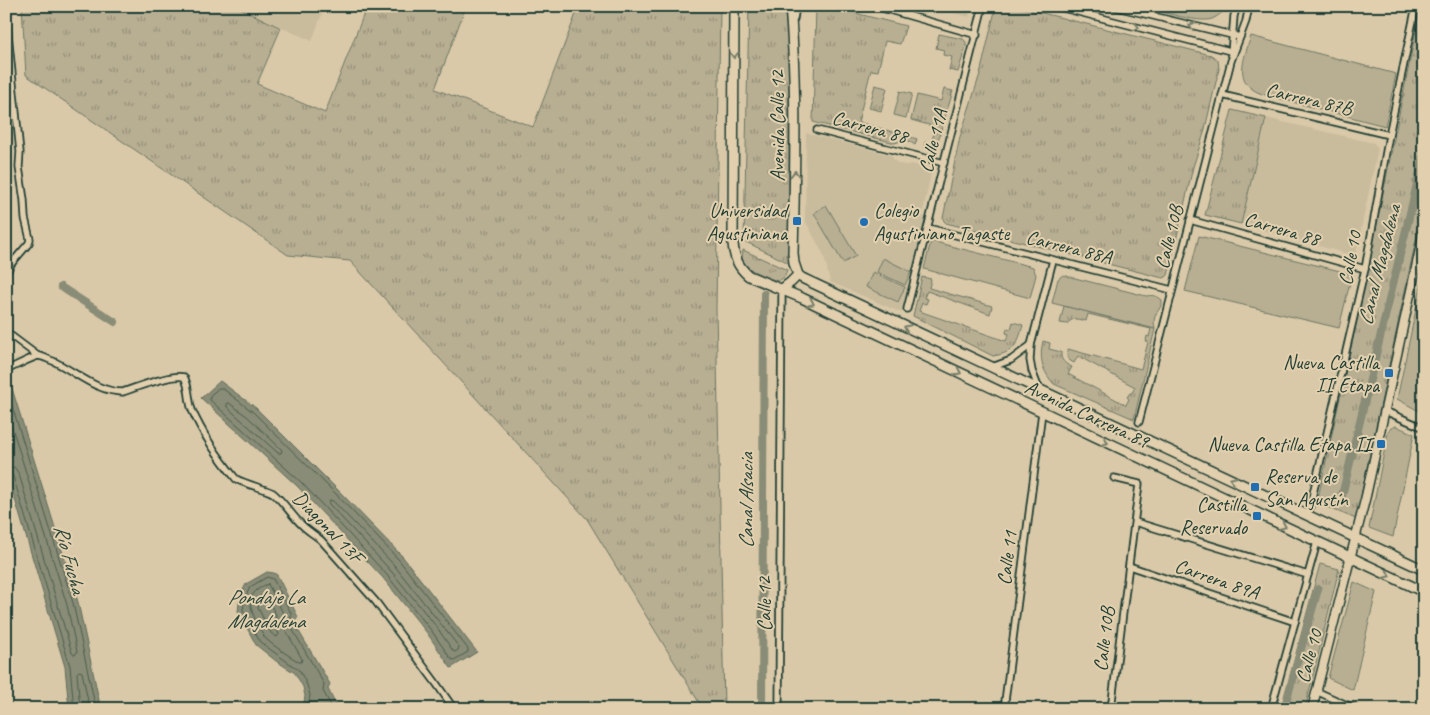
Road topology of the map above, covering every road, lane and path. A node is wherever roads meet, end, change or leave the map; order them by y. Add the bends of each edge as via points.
1 (734, 6) edge
2 (790, 6) edge
3 (796, 6) edge
4 (875, 6) edge
5 (1055, 6) edge
6 (1112, 6) edge
7 (1237, 6) edge
8 (1249, 6) edge
9 (1416, 6) edge
10 (984, 8) edge
11 (6, 14) edge
12 (792, 28) junction
13 (977, 34) junction
14 (1233, 35) junction
15 (1240, 37) junction
16 (1233, 51) junction
17 (1222, 95) junction
18 (818, 130) dead end
19 (1389, 135) junction
20 (944, 163) junction
21 (1190, 220) junction
22 (928, 228) junction
23 (1424, 230) edge
24 (1053, 260) junction
25 (1365, 269) junction
26 (6, 274) edge
27 (798, 275) junction
28 (782, 289) junction
29 (1172, 290) junction
30 (908, 309) dead end
31 (6, 332) edge
32 (1031, 345) junction
33 (38, 356) junction
34 (991, 367) junction
35 (8, 369) edge
36 (1039, 389) junction
37 (1385, 411) junction
38 (1042, 412) junction
39 (1138, 422) dead end
40 (1424, 428) edge
41 (1114, 478) dead end
42 (1308, 515) junction
43 (1135, 522) junction
44 (1356, 538) junction
45 (1317, 542) junction
46 (1351, 558) junction
47 (1129, 566) junction
48 (1424, 570) edge
49 (1308, 575) junction
50 (1424, 592) edge
51 (1295, 622) junction
52 (1316, 691) junction
53 (454, 709) edge
54 (779, 709) edge
55 (1004, 709) edge
56 (1111, 709) edge
57 (1271, 709) edge
58 (1312, 709) edge
59 (1356, 709) edge

1 -> 28 main road, Avenida Carrera 89 via 734,253 738,264 750,276
2 - 12 main road, Avenida Calle 12
3 - 12 street
4 - 13 street
5 -> 16 street
14 -> 6 street
7 - 14 street, Calle 10B
8 - 15 street, Calle 10B
9 - 19 street, Calle 10
10 - 13 street, Calle 11A
11 - 26 street via 19,167 30,239
27 -> 12 main road, Avenida Calle 12 via 794,263 796,121
13 - 20 street, Calle 11A
14 - 15 street
14 - 16 street, Calle 10B
15 - 16 street, Calle 10B
16 - 17 street, Calle 10B
17 - 19 street, Carrera 87B
17 - 21 street, Calle 10B
18 - 20 street, Carrera 88
19 - 25 street, Calle 10
20 - 22 street, Calle 11A
21 - 25 street, Carrera 88
21 - 29 street, Calle 10B
22 - 24 street, Carrera 88A
22 - 30 street, Calle 11A
23 - 37 street, Calle 10
24 - 29 street, Carrera 88A
24 - 32 street
25 - 42 street, Calle 10
27 - 28 main road
34 -> 27 main road, Avenida Carrera 89
28 -> 38 main road, Avenida Carrera 89
28 - 54 street, Calle 12
29 - 39 street, Calle 10B
31 - 33 street
32 - 34 street via 1007,362
32 - 36 street via 1032,371
33 - 35 street
33 - 53 street, Diagonal 13F via 69,369 90,383 116,392 170,377 184,377 191,408 200,426 236,479 271,492 321,540 376,602
34 - 36 main road, Avenida Carrera 89
42 -> 36 main road, Avenida Carrera 89
37 - 40 street
37 - 44 street, Calle 10
38 -> 45 main road, Avenida Carrera 89
38 - 55 street, Calle 11
41 - 43 street, Calle 10B via 1139,484
42 - 44 main road, Avenida Carrera 89
43 - 47 street, Calle 10B
43 - 49 street
44 - 46 street, Calle 10
44 - 48 main road, Avenida Carrera 89
45 - 46 main road, Avenida Carrera 89
45 - 49 street, Calle 10
46 -> 50 main road, Avenida Carrera 89
46 - 52 street, Calle 10
47 - 51 street, Carrera 89A
47 - 56 street, Calle 10B
49 - 51 street, Calle 10
51 - 57 street, Calle 10
52 - 58 street, Calle 10
52 - 59 street

